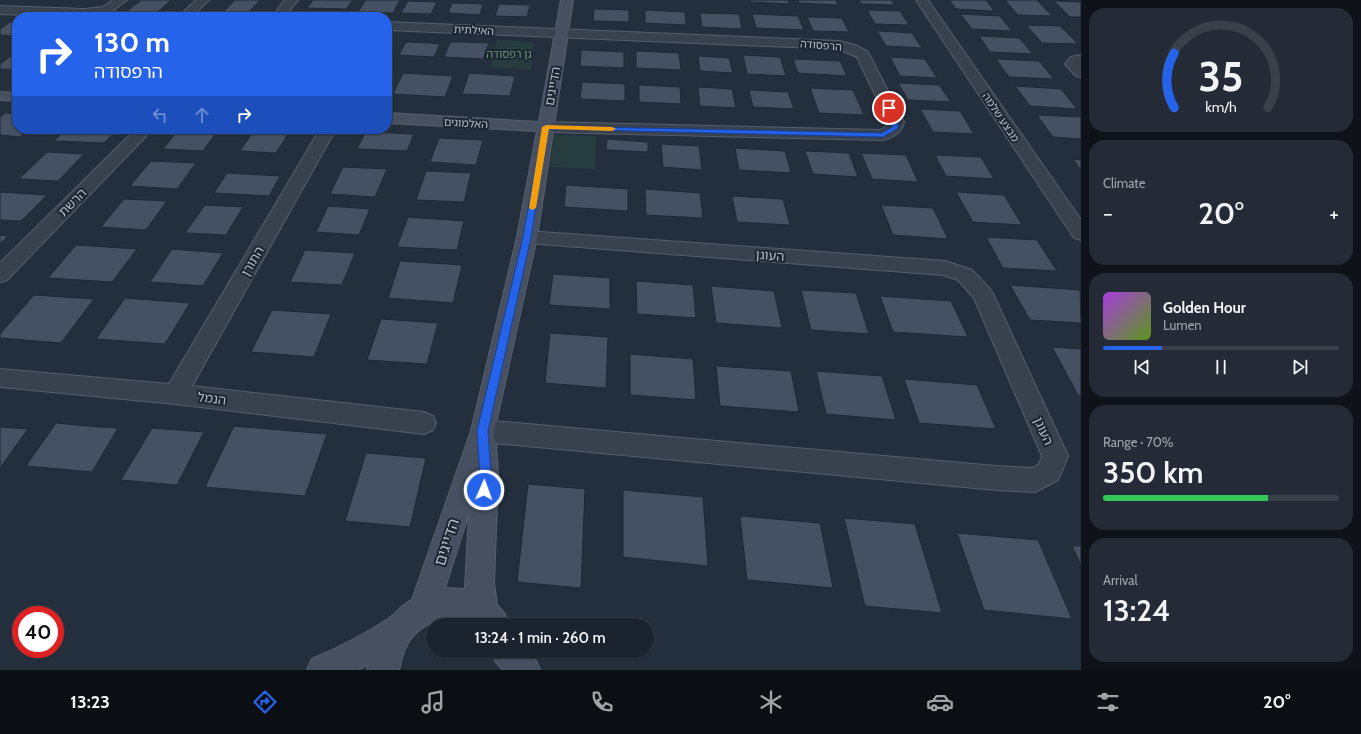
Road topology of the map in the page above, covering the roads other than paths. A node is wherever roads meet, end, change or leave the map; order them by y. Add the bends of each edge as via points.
1 (121, 0) edge
2 (203, 0) edge
3 (292, 0) edge
4 (567, 0) edge
5 (922, 0) edge
6 (0, 10) edge
7 (190, 12) edge
8 (283, 12) edge
9 (392, 26) edge
10 (561, 34) junction
11 (1081, 58) edge
12 (1081, 73) edge
13 (0, 96) edge
14 (12, 97) edge
15 (392, 118) edge
16 (546, 127) junction
17 (139, 134) edge
18 (325, 134) edge
19 (1081, 234) edge
20 (527, 237) junction
21 (0, 275) edge
22 (0, 378) edge
23 (175, 394) junction
24 (424, 423) dead end
25 (483, 431) junction
26 (424, 608) junction
27 (487, 618) edge
28 (488, 618) edge
29 (398, 630) junction
30 (506, 658) edge
31 (513, 658) edge
32 (323, 670) edge
33 (384, 670) edge
34 (506, 670) edge
35 (524, 670) edge

1 - 6 street via 106,10 84,12
2 - 7 street
3 - 8 street
4 - 10 street, הדייגים
5 - 19 street, מבצע שלמה
9 - 10 street, האילתית
10 - 16 street, הדייגים
10 - 16 street, הרפסודה via 825,44 850,48 863,55 896,122 895,128 883,135
11 - 12 street via 1072,64
13 - 14 street
15 - 16 street, האלמוגים
16 - 20 street, הדייגים
17 - 21 street, הרשת
18 - 23 street, התורן
20 - 25 street, הדייגים
20 - 25 street, העוגן via 945,268 965,275 984,294 1055,456 1049,472 1035,480 1012,479
22 - 23 street, הנמל
23 - 24 street, הנמל
25 - 26 street, הדייגים
25 - 28 street, הדייגים via 485,475 479,584
26 - 27 street via 439,603 455,602 469,605
26 - 29 street via 410,617
29 - 32 street
29 - 33 street via 388,650
30 - 34 street
31 - 35 street

